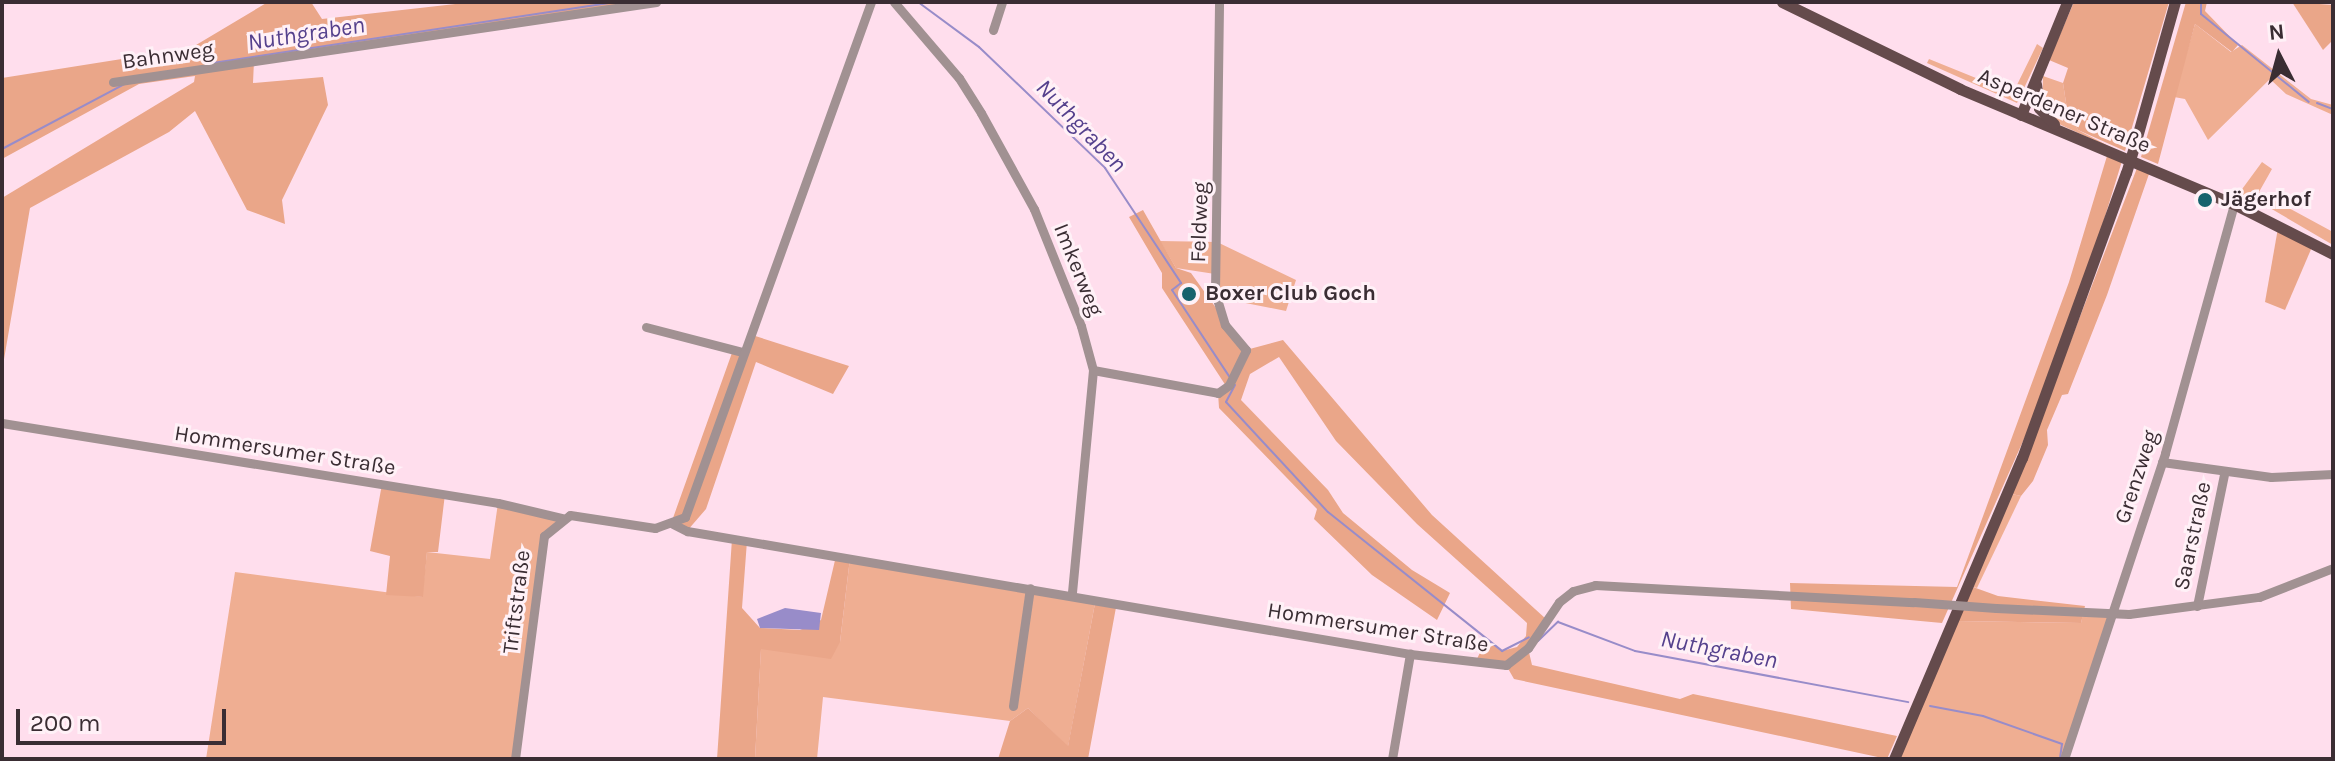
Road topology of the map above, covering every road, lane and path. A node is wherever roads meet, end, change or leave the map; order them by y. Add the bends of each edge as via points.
1 (656, 2) edge
2 (871, 2) edge
3 (894, 2) edge
4 (1002, 2) edge
5 (1219, 2) edge
6 (1782, 2) edge
7 (2067, 2) edge
8 (2175, 2) edge
9 (993, 30) dead end
10 (2037, 76) junction
11 (113, 82) dead end
12 (2021, 115) junction
13 (2067, 134) junction
14 (2234, 204) junction
15 (2333, 254) edge
16 (646, 327) dead end
17 (742, 352) junction
18 (1093, 370) junction
19 (2, 423) edge
20 (2162, 462) junction
21 (2224, 474) junction
22 (2333, 474) edge
23 (562, 518) junction
24 (673, 524) junction
25 (2333, 568) edge
26 (1030, 588) junction
27 (1072, 594) junction
28 (2197, 606) junction
29 (2110, 615) junction
30 (1410, 654) junction
31 (1013, 706) dead end
32 (515, 759) edge
33 (1392, 759) edge
34 (1894, 759) edge
35 (2064, 759) edge

1 - 11 street, Bahnweg
2 - 17 street
3 - 18 street, Imkerweg via 959,78 1034,209 1077,313
4 - 9 street
5 - 18 street, Feldweg via 1215,292 1225,325 1246,350 1229,385 1218,393
6 - 12 main road, Asperdener Straße
7 - 10 main road
8 - 34 main road, bridge via 2126,173 2022,458
10 - 12 main road
10 - 13 main road via 2039,108
12 - 13 main road, Asperdener Straße
13 - 14 main road, Asperdener Straße
14 - 15 main road, Asperdener Straße
14 - 20 street, Grenzweg
16 - 17 street
17 - 24 street via 691,507
18 - 27 street, Imkerweg
19 - 23 street, Hommersumer Straße via 512,505
20 - 21 street
20 - 29 street, Grenzweg
21 - 22 street
21 - 28 street, Saarstraße
23 - 24 street via 580,515 655,528
23 - 32 street, Triftstraße via 544,536
24 - 26 street, Hommersumer Straße via 687,531
25 - 28 street, Hommersumer Straße via 2259,597
26 - 27 street, Hommersumer Straße
26 - 31 street
27 - 30 street, Hommersumer Straße
28 - 29 street, Hommersumer Straße
29 - 30 street, Hommersumer Straße, bridge via 1595,585 1559,602 1528,648 1506,665
29 - 35 street, Grenzweg
30 - 33 street

